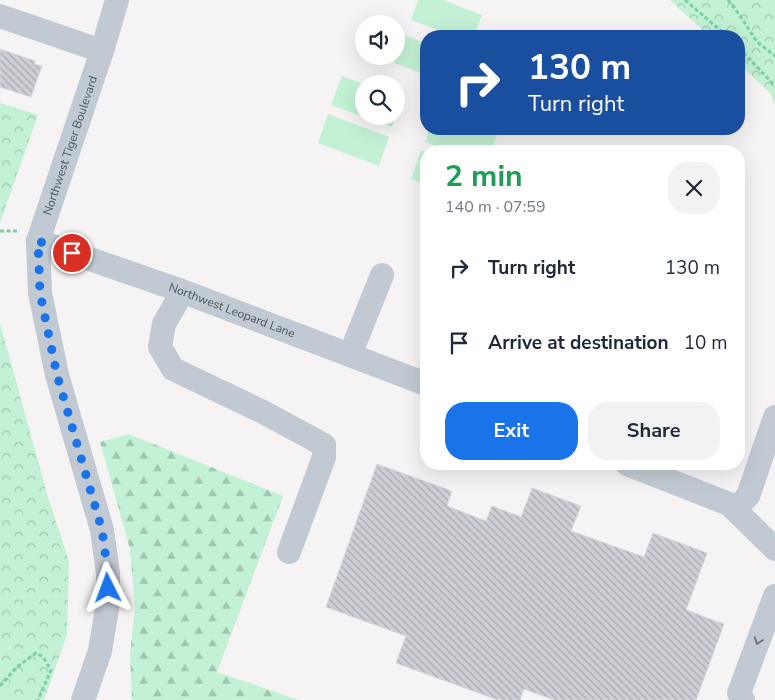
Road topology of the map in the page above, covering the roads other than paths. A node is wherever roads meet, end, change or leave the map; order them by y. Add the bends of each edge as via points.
1 (117, 0) edge
2 (0, 16) edge
3 (102, 51) junction
4 (30, 236) junction
5 (382, 275) dead end
6 (179, 290) junction
7 (350, 355) junction
8 (420, 382) edge
9 (775, 417) edge
10 (642, 470) edge
11 (735, 509) junction
12 (775, 549) edge
13 (289, 552) dead end
14 (775, 596) edge
15 (82, 700) edge
16 (743, 700) edge

1 - 3 street, Northwest Tiger Boulevard
2 - 3 street
3 - 4 street, Northwest Tiger Boulevard
4 - 6 street, Northwest Leopard Lane
4 - 15 street, Northwest Tiger Boulevard via 57,375 102,530 108,573 108,603 100,651
5 - 7 street
6 - 7 street, Northwest Leopard Lane
6 - 13 street via 176,303 164,324 160,347 173,369 324,445 324,457
7 - 8 street, Northwest Leopard Lane
9 - 11 street via 748,496
10 - 11 street
11 - 12 street
14 -> 16 street via 739,694

